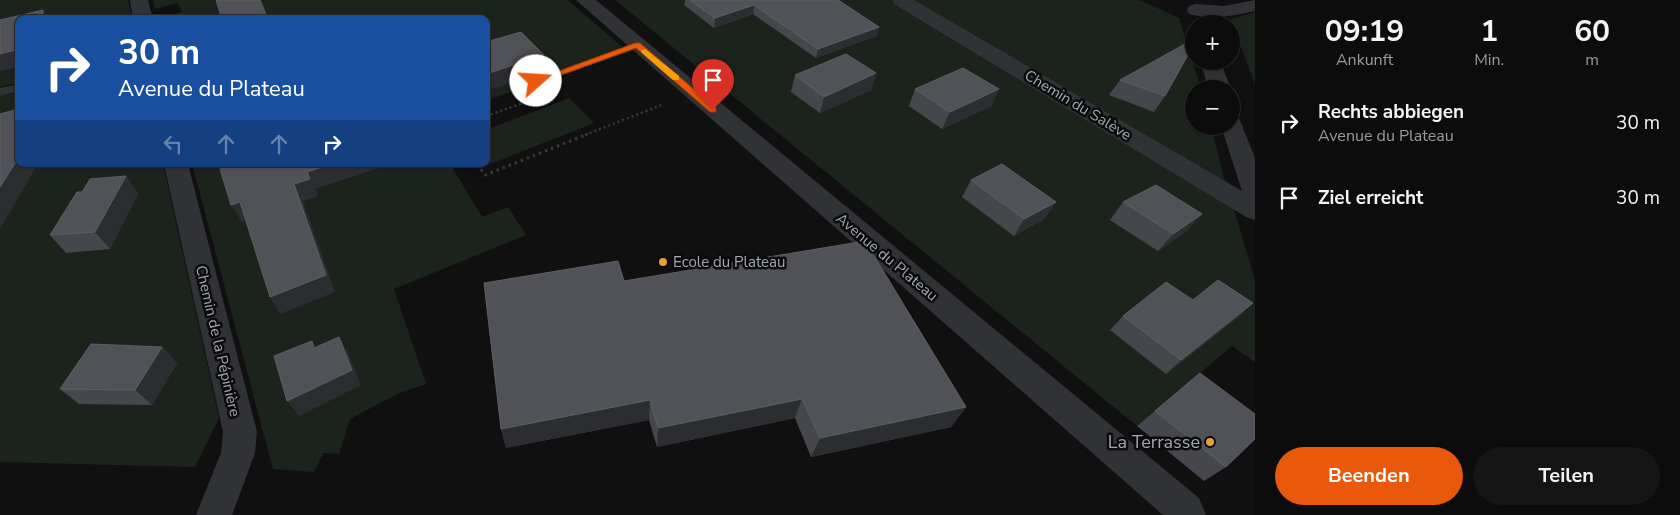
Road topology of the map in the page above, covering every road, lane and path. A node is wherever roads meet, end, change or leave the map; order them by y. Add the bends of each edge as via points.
1 (139, 0) edge
2 (585, 0) edge
3 (901, 0) edge
4 (1255, 5) edge
5 (1195, 11) edge
6 (143, 15) edge
7 (638, 45) junction
8 (536, 81) dead end
9 (15, 89) edge
10 (0, 92) edge
11 (663, 104) dead end
12 (1235, 135) edge
13 (177, 167) edge
14 (480, 167) edge
15 (1255, 193) edge
16 (1255, 210) edge
17 (214, 515) edge
18 (1188, 515) edge

1 - 6 street
2 - 7 street, Avenue du Plateau
3 - 16 street, Chemin du Salève
4 - 5 street via 1224,12
7 - 8 lane
7 - 18 street, Avenue du Plateau via 1131,463
9 - 10 lane
11 - 14 path via 486,175
12 - 15 street
13 - 17 street, Chemin de la Pépinière via 240,432 238,453

